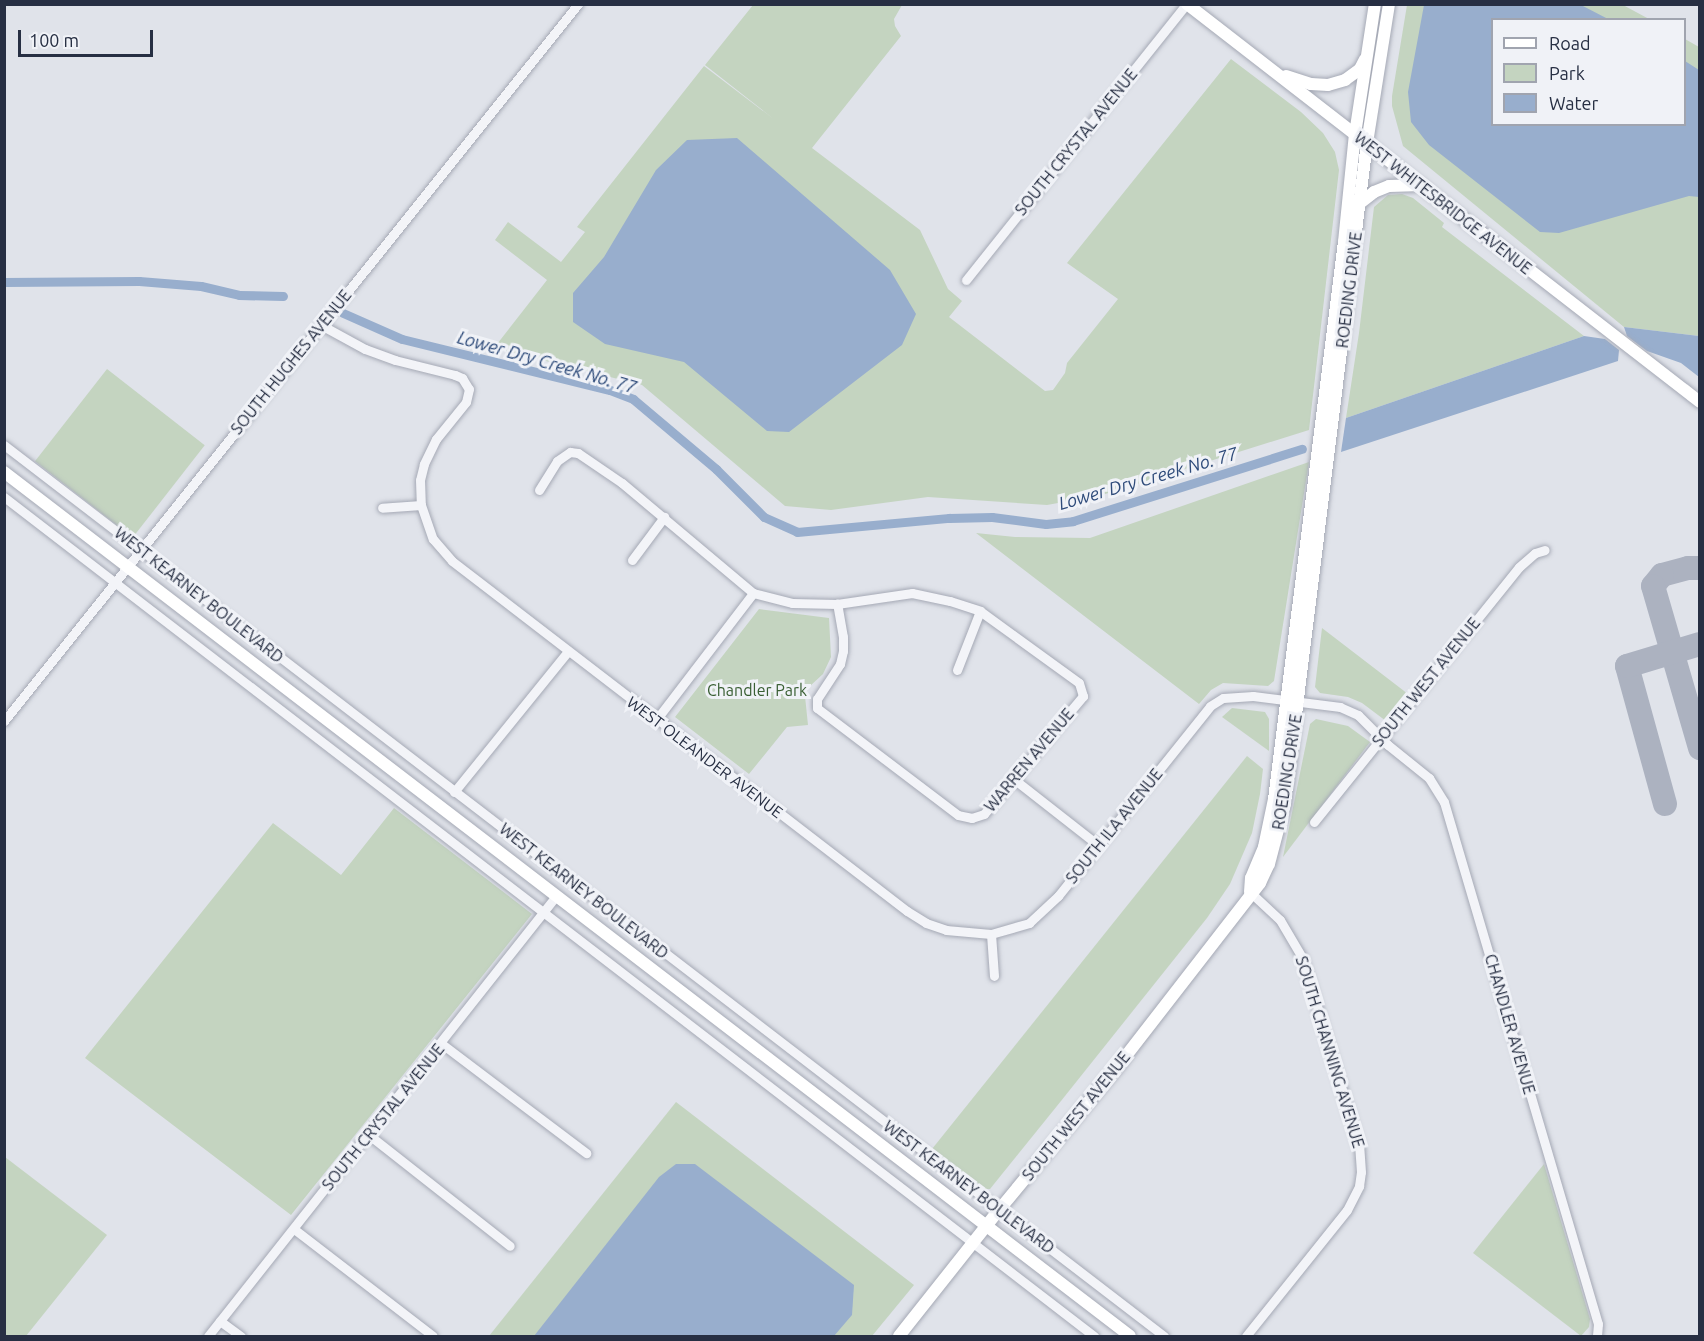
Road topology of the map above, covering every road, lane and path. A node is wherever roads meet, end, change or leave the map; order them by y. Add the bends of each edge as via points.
1 (578, 4) edge
2 (1186, 4) edge
3 (1375, 4) edge
4 (1389, 4) edge
5 (1371, 44) junction
6 (1274, 72) junction
7 (1355, 134) junction
8 (1367, 143) junction
9 (1421, 185) junction
10 (1360, 203) junction
11 (966, 280) dead end
12 (321, 325) junction
13 (1700, 402) edge
14 (4, 445) edge
15 (4, 472) edge
16 (539, 490) dead end
17 (4, 497) edge
18 (422, 505) junction
19 (382, 508) dead end
20 (664, 517) junction
21 (141, 549) junction
22 (1545, 550) dead end
23 (632, 560) dead end
24 (127, 566) junction
25 (115, 582) junction
26 (753, 593) junction
27 (837, 604) junction
28 (980, 611) junction
29 (568, 651) junction
30 (957, 670) dead end
31 (1223, 698) joint
32 (1292, 702) junction
33 (656, 720) junction
34 (4, 721) edge
35 (1382, 737) junction
36 (1015, 780) junction
37 (454, 792) junction
38 (1314, 822) dead end
39 (1098, 845) junction
40 (1250, 892) junction
41 (556, 897) junction
42 (543, 913) junction
43 (991, 934) junction
44 (994, 976) dead end
45 (442, 1044) junction
46 (369, 1135) junction
47 (586, 1153) dead end
48 (999, 1210) junction
49 (987, 1227) junction
50 (294, 1229) junction
51 (973, 1244) junction
52 (510, 1246) dead end
53 (220, 1321) junction
54 (1598, 1335) edge
55 (208, 1336) edge
56 (241, 1336) edge
57 (433, 1336) edge
58 (899, 1336) edge
59 (1094, 1336) edge
60 (1130, 1336) edge
61 (1164, 1336) edge
62 (1246, 1336) edge

1 - 12 street, SOUTH HUGHES AVENUE
2 - 6 main road, WEST WHITESBRIDGE AVENUE
2 - 11 street, SOUTH CRYSTAL AVENUE
3 - 5 main road, ROEDING DRIVE
4 - 8 main road, ROEDING DRIVE
5 - 6 main road via 1360,69 1345,80 1328,85 1311,84
5 - 7 main road, ROEDING DRIVE
6 - 7 main road, WEST WHITESBRIDGE AVENUE
7 - 8 main road, WEST WHITESBRIDGE AVENUE
7 - 32 main road, ROEDING DRIVE
8 - 9 main road, WEST WHITESBRIDGE AVENUE
8 - 10 main road, ROEDING DRIVE
9 - 10 main road via 1389,186
9 - 13 main road, WEST WHITESBRIDGE AVENUE
10 - 32 main road, ROEDING DRIVE
12 - 18 street, WEST OLEANDER AVENUE via 365,349 462,378 469,389 466,402 436,439 424,464 420,480
12 - 21 street, SOUTH HUGHES AVENUE
14 - 21 street, WEST KEARNEY BOULEVARD
15 - 24 main road, WEST KEARNEY BOULEVARD
16 - 20 street via 557,461 570,452 578,453
17 - 25 street
18 - 19 street
18 - 29 street, WEST OLEANDER AVENUE via 433,539 452,561
20 - 23 street
20 - 26 street
21 - 24 street, SOUTH HUGHES AVENUE
21 - 37 street, WEST KEARNEY BOULEVARD
22 - 35 street, SOUTH WEST AVENUE via 1519,567
24 - 25 street, SOUTH HUGHES AVENUE
24 - 41 main road, WEST KEARNEY BOULEVARD
25 - 34 street, SOUTH HUGHES AVENUE
25 - 42 street
26 - 27 street via 792,603
26 - 33 street
27 - 28 street via 912,592
27 - 36 street, WARREN AVENUE via 843,651 840,664 817,699 817,708 958,815 972,818 984,814
28 - 30 street
28 - 36 street, WARREN AVENUE via 1079,683 1083,696
29 - 33 street, WEST OLEANDER AVENUE
29 - 37 street
31 - 32 street, CHANDLER AVENUE via 1253,696
31 - 39 street, SOUTH ILA AVENUE via 1210,706
32 - 35 street, CHANDLER AVENUE via 1350,711
32 - 40 main road, ROEDING DRIVE via 1270,825 1251,878
33 - 43 street, WEST OLEANDER AVENUE via 926,923 946,930
35 - 38 street, SOUTH WEST AVENUE
35 - 54 street, CHANDLER AVENUE via 1429,778 1444,802
36 - 39 street
37 - 48 street, WEST KEARNEY BOULEVARD
39 - 43 street, SOUTH ILA AVENUE via 1058,896 1029,923
40 - 48 main road, SOUTH WEST AVENUE via 1115,1070
40 - 62 street, SOUTH CHANNING AVENUE via 1280,920 1303,959 1359,1146 1361,1172 1347,1210
41 - 42 street, SOUTH CRYSTAL AVENUE
41 - 49 main road, WEST KEARNEY BOULEVARD
42 - 45 street, SOUTH CRYSTAL AVENUE
42 - 51 street
43 - 44 street
45 - 46 street, SOUTH CRYSTAL AVENUE
45 - 47 street
46 - 50 street, SOUTH CRYSTAL AVENUE
46 - 52 street
48 - 49 main road, SOUTH WEST AVENUE
48 - 61 street, WEST KEARNEY BOULEVARD
49 - 51 main road, SOUTH WEST AVENUE
49 - 60 main road, WEST KEARNEY BOULEVARD
50 - 53 street, SOUTH CRYSTAL AVENUE
50 - 57 street
51 - 58 main road, SOUTH WEST AVENUE
51 - 59 street
53 - 55 street, SOUTH CRYSTAL AVENUE
53 - 56 street

